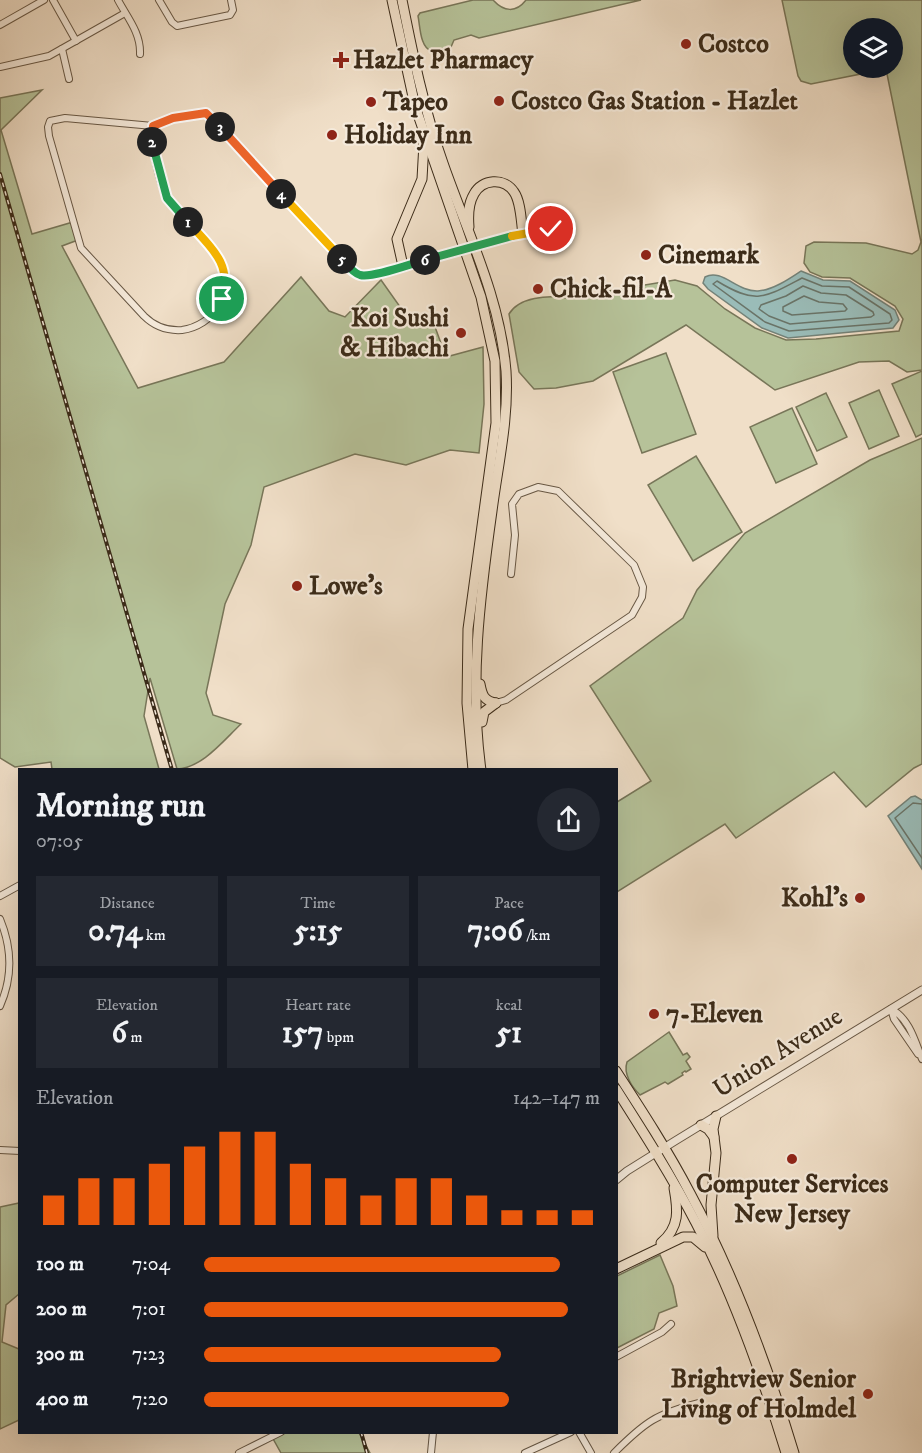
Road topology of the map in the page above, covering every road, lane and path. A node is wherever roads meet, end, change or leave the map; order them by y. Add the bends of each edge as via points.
1 (44, 0) edge
2 (53, 0) edge
3 (118, 0) edge
4 (159, 0) edge
5 (231, 0) edge
6 (392, 0) edge
7 (402, 0) edge
8 (125, 13) junction
9 (0, 25) edge
10 (76, 41) junction
11 (62, 49) junction
12 (140, 54) dead end
13 (0, 67) edge
14 (69, 79) dead end
15 (153, 126) junction
16 (423, 132) junction
17 (551, 229) dead end
18 (523, 234) junction
19 (470, 235) junction
20 (475, 245) junction
21 (464, 249) junction
22 (403, 266) junction
23 (511, 574) dead end
24 (476, 670) junction
25 (496, 703) junction
26 (478, 748) junction
27 (473, 768) edge
28 (481, 768) edge
29 (18, 886) edge
30 (0, 896) edge
31 (0, 920) edge
32 (922, 990) edge
33 (0, 1005) edge
34 (891, 1009) junction
35 (922, 1059) edge
36 (618, 1075) edge
37 (618, 1092) edge
38 (716, 1116) junction
39 (701, 1125) junction
40 (714, 1137) junction
41 (0, 1150) edge
42 (660, 1150) junction
43 (18, 1151) edge
44 (618, 1179) edge
45 (672, 1180) junction
46 (714, 1241) junction
47 (651, 1252) junction
48 (711, 1253) junction
49 (635, 1260) junction
50 (618, 1263) edge
51 (618, 1268) edge
52 (671, 1324) dead end
53 (618, 1356) edge
54 (699, 1403) dead end
55 (277, 1434) edge
56 (434, 1434) edge
57 (567, 1434) edge
58 (580, 1434) edge
59 (239, 1453) edge
60 (431, 1453) edge
61 (525, 1453) edge
62 (591, 1453) edge
63 (614, 1453) edge
64 (786, 1453) edge
65 (794, 1453) edge

1 - 9 street
2 - 10 street
3 - 8 street
4 - 5 street via 177,26 230,15
6 - 16 highway
7 - 19 highway via 426,107
8 - 10 street
8 - 12 street via 138,35
10 - 11 street
11 - 13 street via 44,58
11 - 14 street
15 - 15 street via 65,118 50,121 49,136 81,248 144,316 156,325 183,330 197,326 215,312 225,286 224,268 167,198 152,141
15 - 22 street via 173,118 207,113 357,274
16 - 21 highway
16 - 22 highway via 422,180 397,239
17 - 18 street
18 - 19 highway via 516,195 504,183 493,181 477,189 470,201
18 - 20 street
19 - 20 highway
20 - 21 street
20 - 24 highway via 501,333 507,399
21 - 22 street
21 - 27 highway via 492,341 497,400 468,629 467,704
23 - 25 street via 515,536 512,504 519,494 538,487 558,491 634,565 643,587 642,597 632,615
24 - 25 highway via 484,698
24 - 26 highway
25 - 26 highway via 482,717
26 - 28 highway
29 - 30 street
31 - 33 street via 10,959 8,984
32 - 34 street, Union Avenue
34 - 35 street via 902,1017 914,1036
34 - 38 street, Union Avenue
36 - 42 highway
37 - 42 highway
38 - 39 street, Union Avenue
38 - 40 highway
39 - 40 highway
39 - 42 street, Union Avenue
40 - 46 highway
41 - 43 street
42 - 44 street, Union Avenue
42 - 45 highway
42 - 46 highway via 690,1193
45 - 47 highway via 678,1210 676,1223
45 - 48 highway
46 - 65 highway via 739,1296
47 - 48 highway via 690,1236
47 - 49 highway
48 - 64 highway via 738,1316
49 - 50 highway
49 - 51 highway
52 - 53 street
54 - 63 street via 650,1420
55 - 59 street
56 - 60 street
57 - 61 street
58 - 62 street

